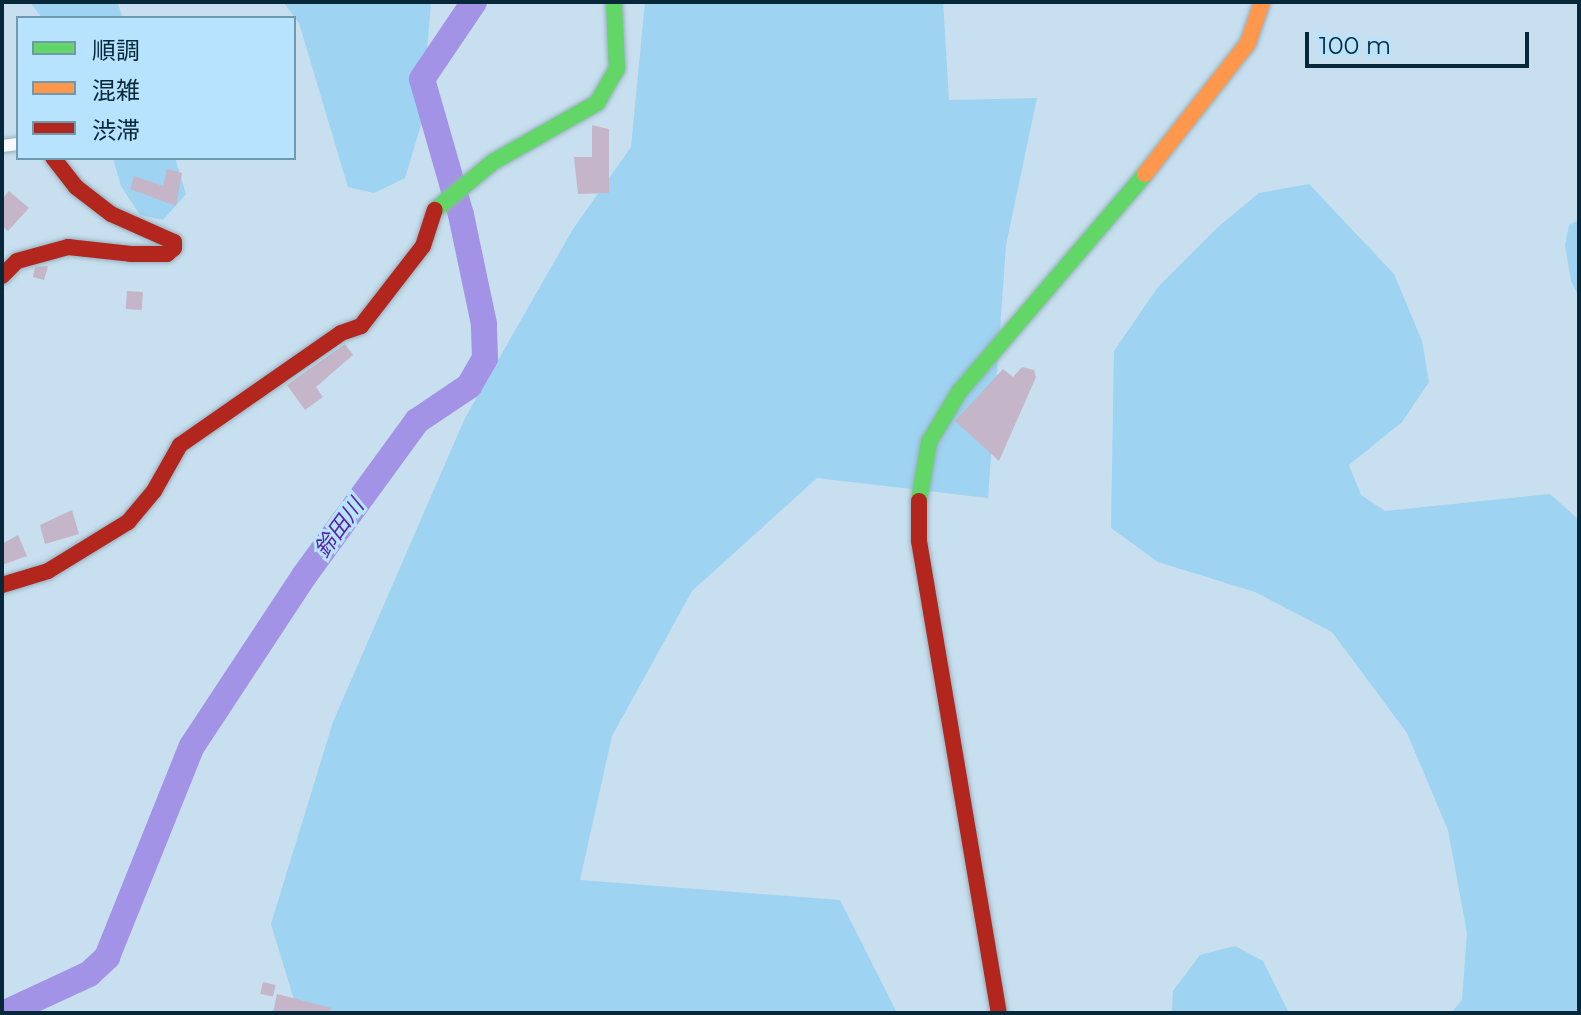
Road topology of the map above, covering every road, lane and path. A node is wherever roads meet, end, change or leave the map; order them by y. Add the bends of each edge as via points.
1 (614, 2) edge
2 (1262, 2) edge
3 (55, 160) edge
4 (2, 276) edge
5 (2, 585) edge
6 (999, 1013) edge

1 - 5 street via 617,69 597,103 493,162 435,208 423,246 361,326 341,333 180,445 154,491 128,522 48,571
2 - 6 street via 1248,43 1181,132 959,392 929,442 918,507 919,541
3 - 4 street via 76,187 111,214 174,242 174,248 167,254 131,254 68,247 17,261

